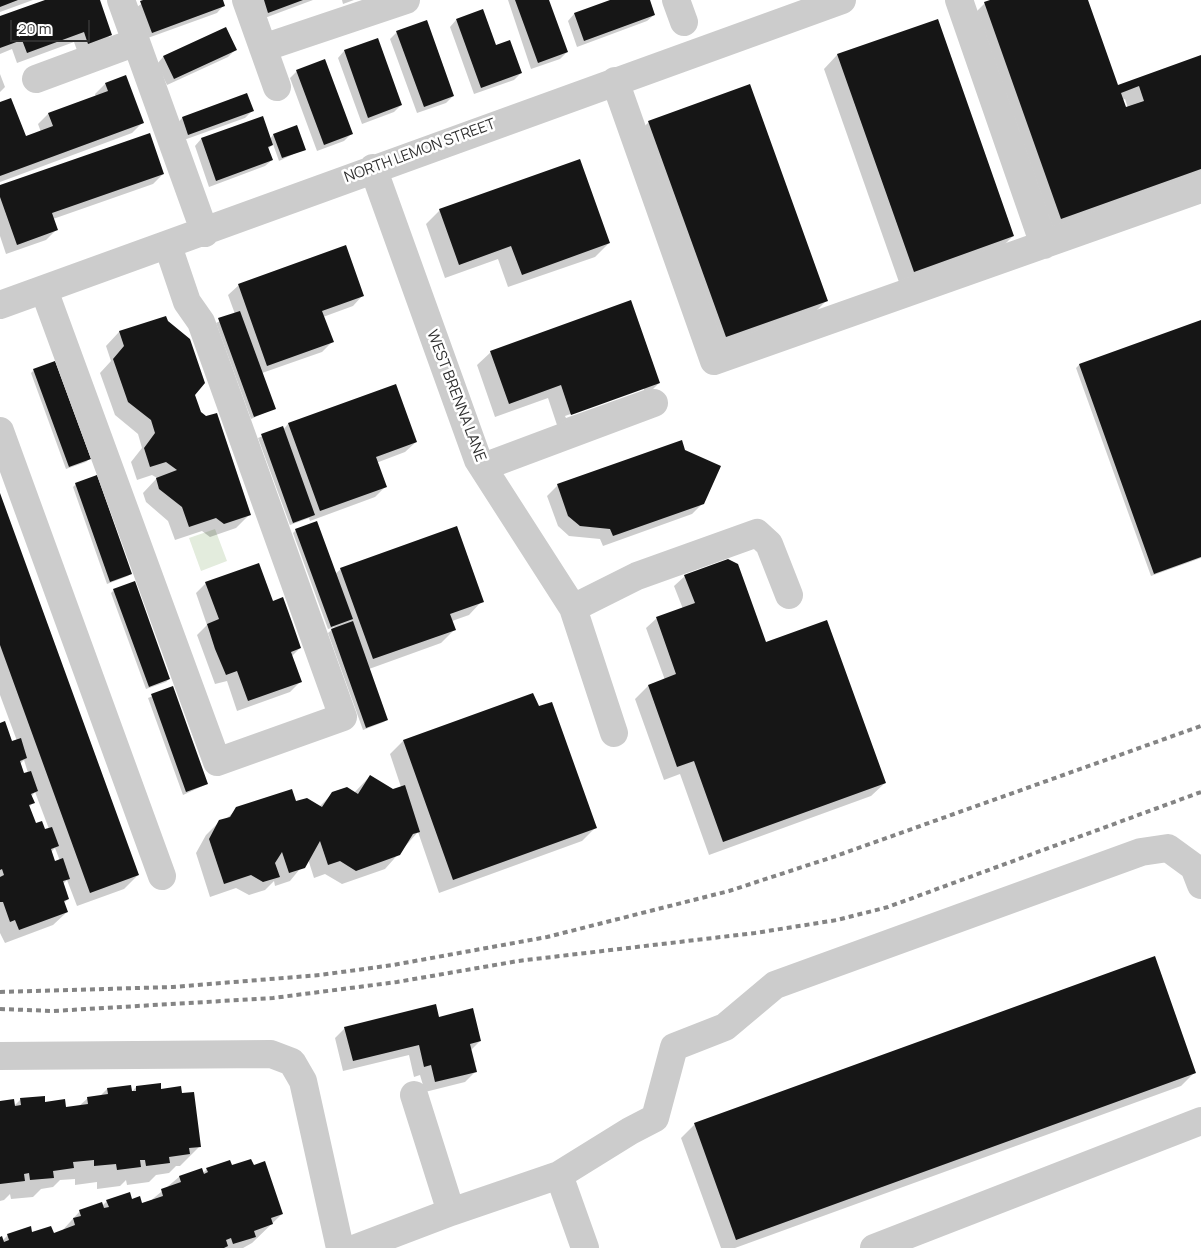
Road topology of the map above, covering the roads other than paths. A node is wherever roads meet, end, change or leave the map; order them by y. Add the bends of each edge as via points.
1 (121, 0) edge
2 (246, 0) edge
3 (406, 0) edge
4 (842, 0) edge
5 (959, 0) edge
6 (136, 42) junction
7 (263, 48) junction
8 (36, 80) dead end
9 (615, 81) junction
10 (276, 87) dead end
11 (373, 168) junction
12 (1201, 189) edge
13 (205, 233) junction
14 (1044, 245) junction
15 (168, 246) junction
16 (44, 290) junction
17 (0, 305) edge
18 (654, 403) dead end
19 (0, 431) edge
20 (483, 467) junction
21 (789, 595) dead end
22 (573, 608) junction
23 (614, 733) dead end
24 (162, 876) dead end
25 (1201, 885) edge
26 (0, 1056) edge
27 (414, 1095) dead end
28 (1201, 1121) edge
29 (559, 1175) junction
30 (451, 1212) junction
31 (340, 1248) edge
32 (356, 1248) edge
33 (586, 1248) edge
34 (874, 1248) edge

1 - 6 street
2 - 7 street
3 - 7 street
4 - 9 street, NORTH LEMON STREET
5 - 14 street
6 - 8 street
6 - 13 street
7 - 10 street
9 - 11 street, NORTH LEMON STREET
9 - 14 street via 714,361
11 - 13 street, NORTH LEMON STREET
11 - 20 street, WEST BRENNA LANE
12 - 14 street
13 - 15 street, NORTH LEMON STREET
15 - 16 street, NORTH LEMON STREET
15 - 16 street via 187,302 201,322 343,717 217,762
16 - 17 street, NORTH LEMON STREET
18 - 20 street
19 - 24 street
20 - 22 street, WEST BRENNA LANE
21 - 22 street via 769,544 757,533 637,576
22 - 23 street, WEST BRENNA LANE
25 - 29 street via 1194,867 1168,848 1141,852 775,986 725,1027 674,1047 655,1118
26 - 31 street via 271,1054 292,1062 303,1081
27 - 30 street
28 - 34 street
29 - 30 street
29 - 33 street
30 - 32 street

